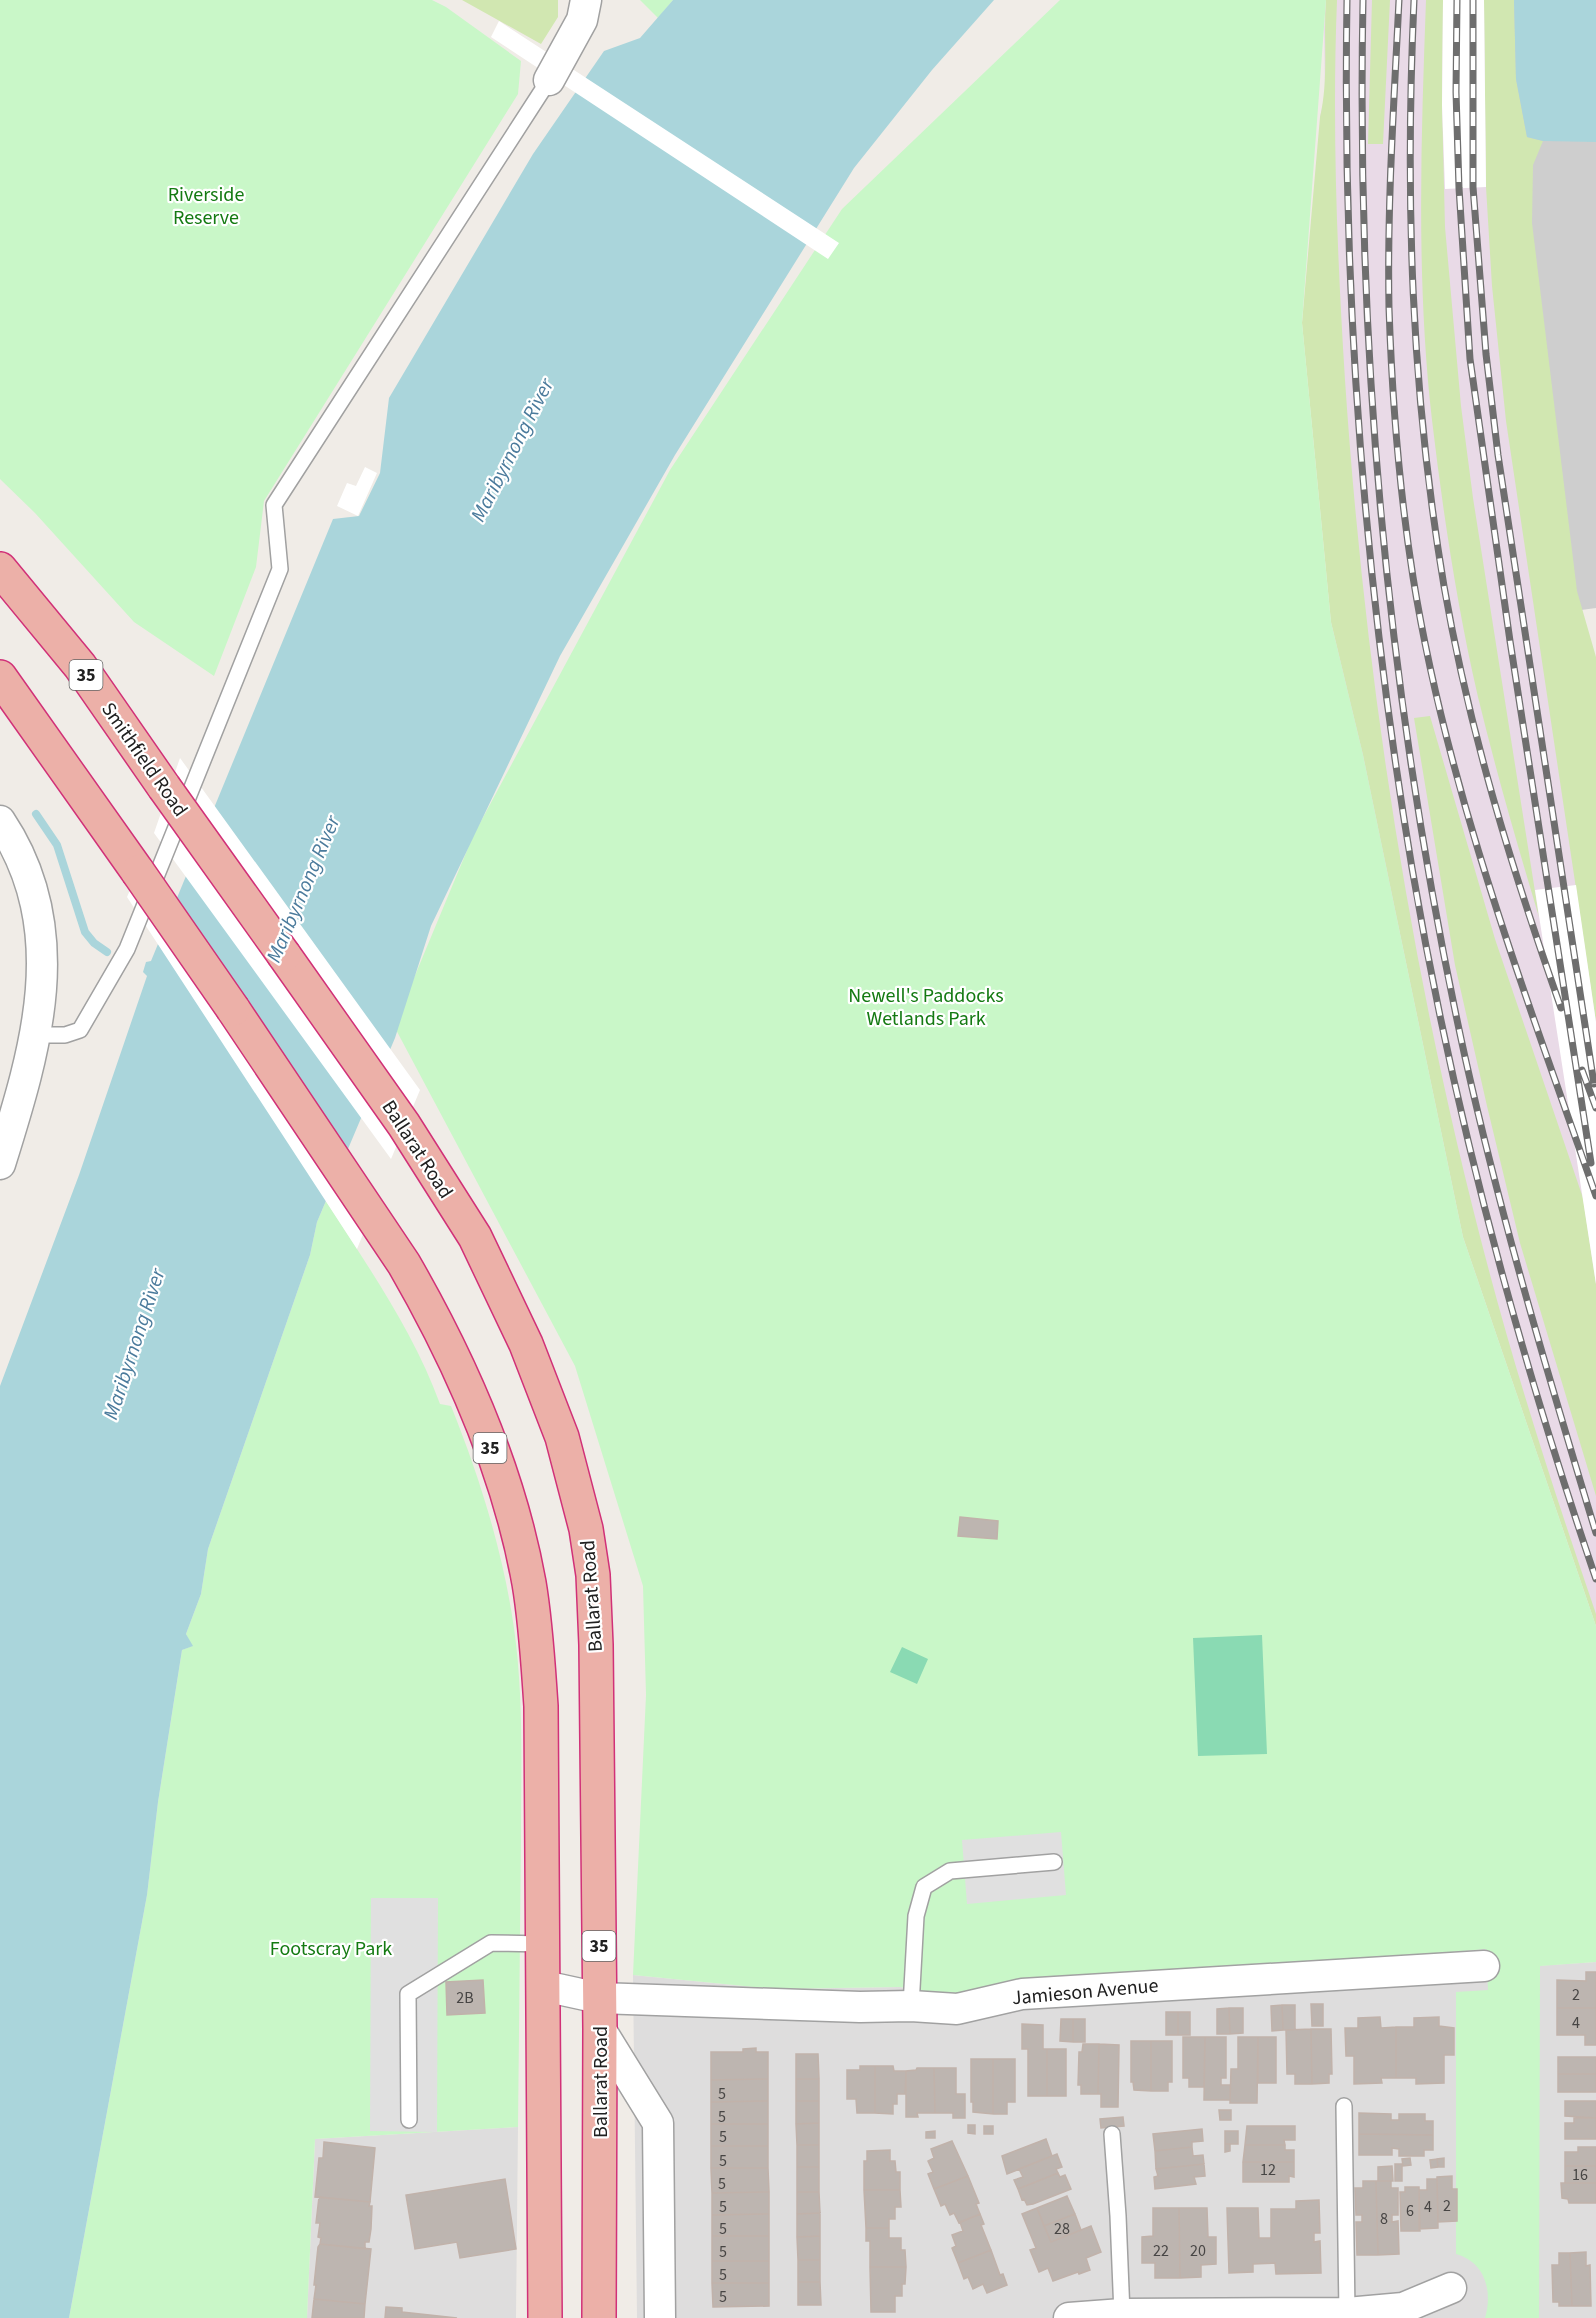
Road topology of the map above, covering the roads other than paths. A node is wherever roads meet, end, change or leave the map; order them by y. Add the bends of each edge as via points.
1 (586, 0) edge
2 (549, 80) joint
3 (0, 569) edge
4 (0, 677) edge
5 (0, 821) edge
6 (284, 955) joint
7 (36, 1035) junction
8 (0, 1164) edge
9 (1054, 1862) dead end
10 (544, 1944) junction
11 (1484, 1966) dead end
12 (544, 1986) junction
13 (911, 2006) junction
14 (600, 2014) junction
15 (1344, 2106) dead end
16 (409, 2120) dead end
17 (1112, 2134) dead end
18 (1451, 2288) dead end
19 (1347, 2313) junction
20 (1122, 2314) junction
21 (545, 2318) edge
22 (599, 2318) edge
23 (660, 2318) edge
24 (1069, 2318) edge

1 - 2 street via 582,20
2 - 7 lane via 274,505 280,569 127,949 80,1030
3 - 6 highway, Smithfield Road / 35, bridge via 80,666
4 - 10 highway, 35, bridge via 233,1009 404,1264 456,1361 498,1469 518,1536 537,1640
5 - 7 street via 21,859 39,917 42,965
6 - 14 highway, Ballarat Road / 35 via 404,1125 475,1237 526,1344 562,1437 586,1529 593,1575
7 - 8 street
9 - 13 lane via 950,1871 924,1887 916,1916
10 - 12 highway, 35
10 - 16 lane via 491,1943 408,1994
11 - 13 street, Jamieson Avenue via 1022,1994 957,2009
12 - 14 street, Jamieson Avenue
12 - 21 highway, 35
13 - 14 street, Jamieson Avenue
14 - 22 highway, Ballarat Road / 35
14 - 23 street via 658,2123
15 - 19 lane
17 - 20 lane
18 - 19 street via 1402,2308
19 - 20 street
20 - 24 street

